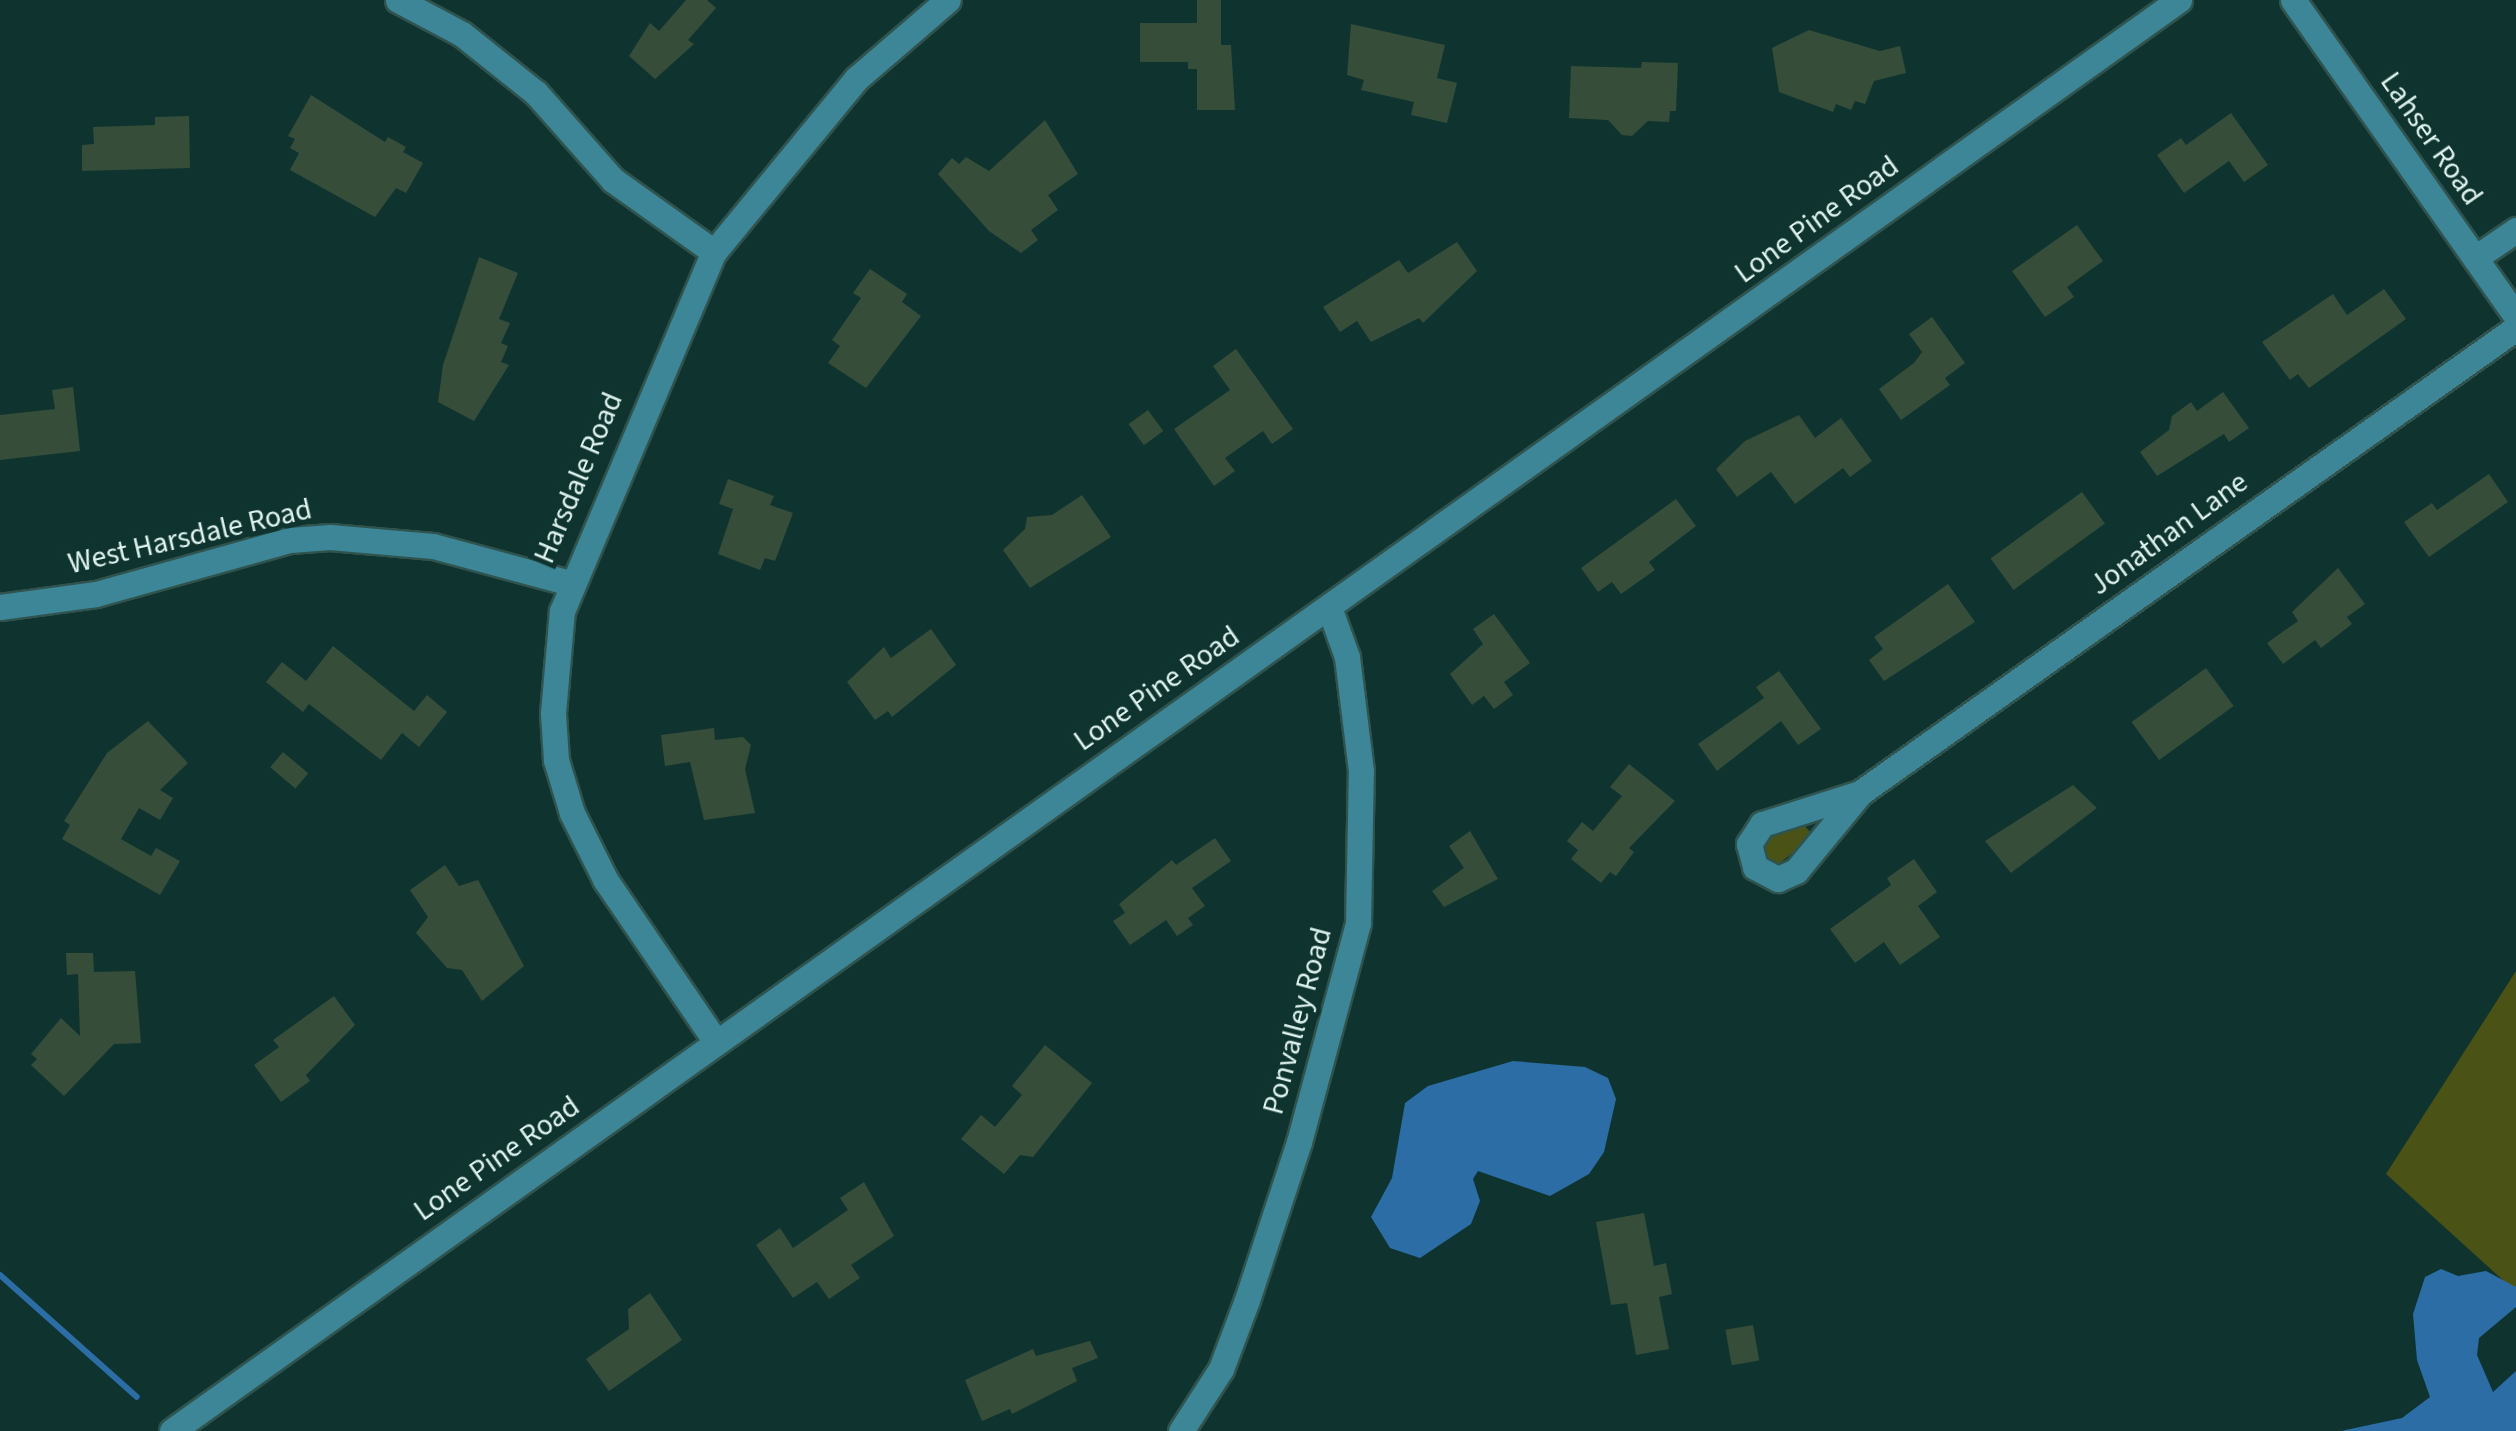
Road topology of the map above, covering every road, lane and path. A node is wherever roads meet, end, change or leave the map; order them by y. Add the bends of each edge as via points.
1 (398, 0) edge
2 (948, 0) edge
3 (2293, 0) edge
4 (2169, 3) edge
5 (2516, 230) edge
6 (714, 252) junction
7 (2475, 258) junction
8 (2516, 316) edge
9 (2516, 328) edge
10 (570, 583) junction
11 (0, 607) edge
12 (1330, 607) junction
13 (1860, 793) dead end
14 (716, 1042) junction
15 (172, 1431) edge
16 (1181, 1431) edge

1 - 6 street via 462,34 522,82 613,180
2 - 6 street, Harsdale Road via 856,80
3 - 7 street, Lahser Road
4 - 12 street, Lone Pine Road
5 - 7 street
6 - 10 street, Harsdale Road
7 - 8 street, Lahser Road
9 - 13 street, Jonathan Lane
10 - 11 street, West Harsdale Road via 433,546 330,537 290,540 96,594
10 - 14 street, Harsdale Road via 554,659 554,713 556,760 572,813 605,879
12 - 14 street, Lone Pine Road
12 - 16 street, Ponvalley Road via 1347,656 1361,771 1358,923 1299,1142 1247,1300 1216,1378
14 - 15 street, Lone Pine Road

